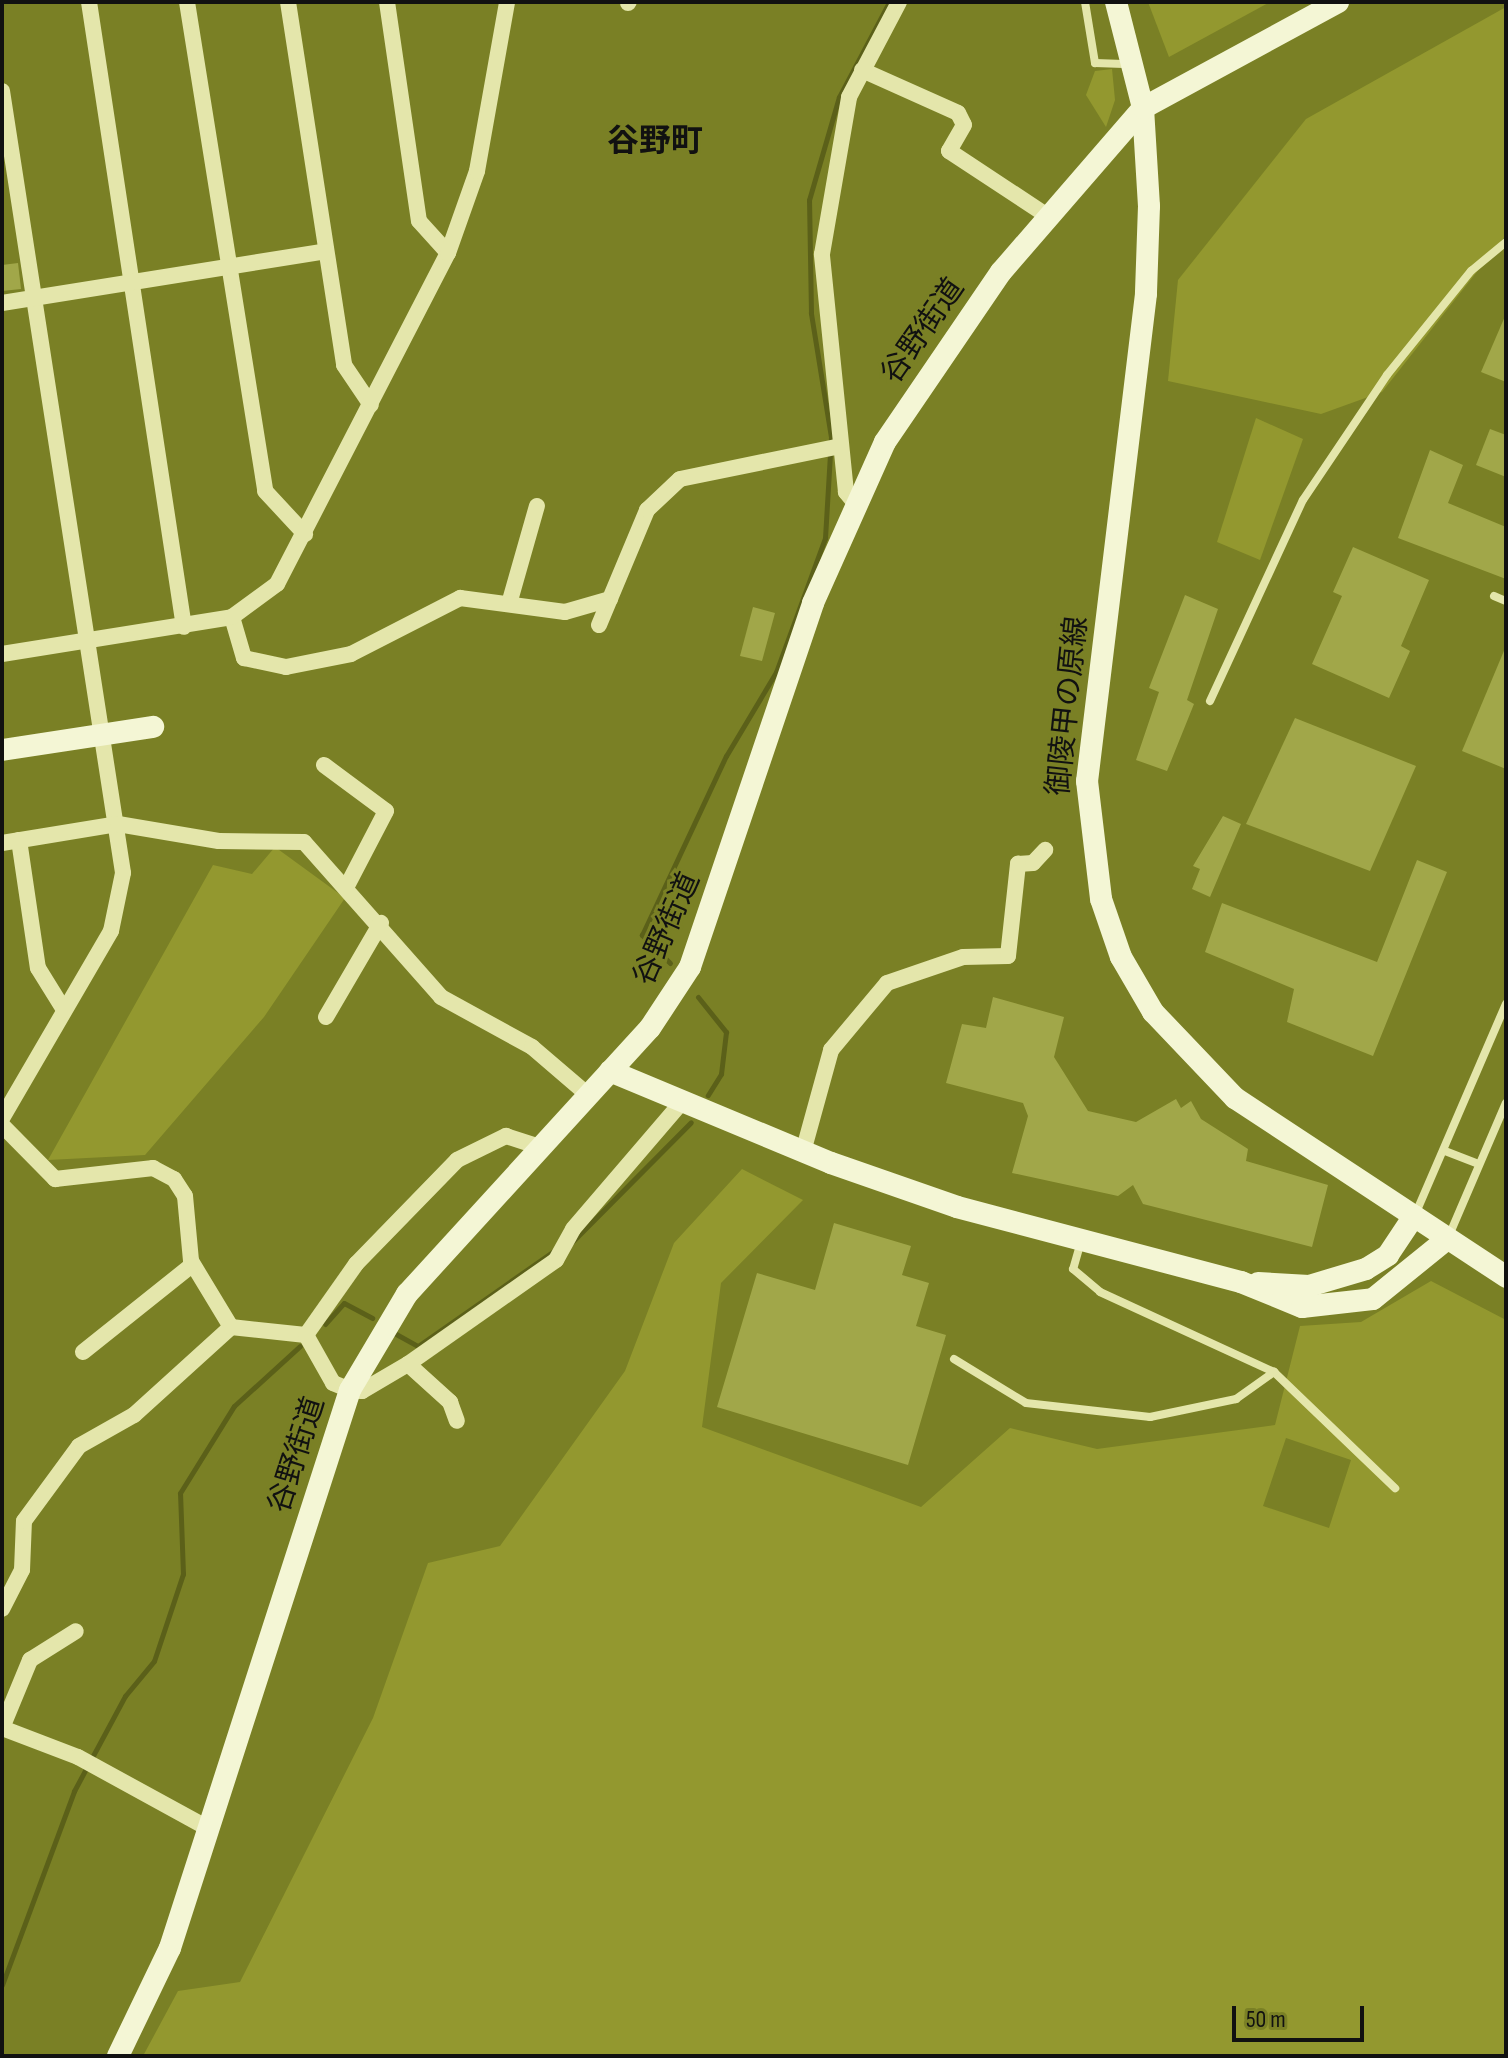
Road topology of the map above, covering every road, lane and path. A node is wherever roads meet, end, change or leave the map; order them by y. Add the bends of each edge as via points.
1 (89, 2) edge
2 (187, 2) edge
3 (288, 2) edge
4 (387, 2) edge
5 (507, 2) edge
6 (899, 2) edge
7 (1085, 2) edge
8 (1116, 2) edge
9 (1338, 2) edge
10 (1132, 64) junction
11 (862, 70) junction
12 (2, 91) edge
13 (1143, 108) junction
14 (1046, 215) junction
15 (1506, 242) edge
16 (325, 251) junction
17 (448, 253) junction
18 (229, 269) junction
19 (132, 283) junction
20 (35, 297) junction
21 (2, 303) edge
22 (371, 405) junction
23 (833, 447) junction
24 (854, 502) junction
25 (537, 506) dead end
26 (305, 534) junction
27 (1494, 596) dead end
28 (610, 599) junction
29 (1506, 601) edge
30 (509, 604) junction
31 (232, 617) junction
32 (599, 625) dead end
33 (184, 627) junction
34 (89, 640) junction
35 (2, 654) edge
36 (1210, 701) dead end
37 (153, 727) dead end
38 (103, 734) junction
39 (2, 750) edge
40 (324, 765) dead end
41 (118, 824) junction
42 (19, 840) junction
43 (2, 843) edge
44 (1045, 850) dead end
45 (346, 888) junction
46 (381, 923) junction
47 (1506, 1004) edge
48 (64, 1010) junction
49 (326, 1017) dead end
50 (610, 1071) junction
51 (588, 1095) junction
52 (8, 1098) edge
53 (1506, 1103) edge
54 (680, 1104) junction
55 (2, 1118) edge
56 (2, 1125) edge
57 (540, 1147) junction
58 (1445, 1151) junction
59 (803, 1152) junction
60 (1479, 1164) junction
61 (1414, 1216) junction
62 (1447, 1239) junction
63 (1080, 1245) junction
64 (192, 1265) junction
65 (1506, 1277) edge
66 (1241, 1282) junction
67 (231, 1327) junction
68 (306, 1335) junction
69 (83, 1352) dead end
70 (954, 1359) dead end
71 (408, 1364) junction
72 (1274, 1372) junction
73 (350, 1390) junction
74 (457, 1421) dead end
75 (1395, 1488) dead end
76 (2, 1609) edge
77 (76, 1631) dead end
78 (2, 1728) edge
79 (206, 1827) junction
80 (118, 2056) edge

1 - 19 street
2 - 18 street
3 - 16 street
4 - 17 street via 419,221
5 - 17 street via 477,171
6 - 11 street
7 - 10 lane via 1095,63
8 - 10 street, 御陵甲の原線
9 - 13 street, 谷野街道
10 - 13 street, 御陵甲の原線
11 - 14 street via 958,113 964,125 949,151
11 - 23 street via 849,97 822,254
12 - 20 street
13 - 14 street, 谷野街道
13 - 61 street, 御陵甲の原線 via 1146,294 1087,781 1101,899 1121,957 1189,1055 1235,1098
14 - 24 street, 谷野街道 via 915,392
15 - 36 lane via 1471,271 1387,375 1303,500
16 - 18 street
16 - 22 street via 344,365
17 - 22 street
18 - 19 street
18 - 26 street via 265,491
19 - 20 street
19 - 33 street
20 - 21 street
20 - 34 street
22 - 26 street
23 - 24 street
23 - 28 street via 680,479 647,510
24 - 50 street, 谷野街道 via 699,946 650,1028
25 - 30 street
26 - 31 street via 267,596
27 - 29 lane
28 - 30 street via 565,612
28 - 32 street
30 - 31 street via 460,598 351,654 286,667 244,658
31 - 33 street
33 - 34 street
34 - 35 street
34 - 38 street
37 - 38 street
38 - 39 street
38 - 41 street
40 - 45 street via 386,811
41 - 42 street
41 - 45 street via 219,841 304,842
41 - 48 street via 120,905
42 - 43 street
42 - 48 street via 38,968
44 - 59 street via 1033,863 1018,864 1008,956 963,957 887,983 831,1050
45 - 46 street
46 - 49 street
46 - 51 street via 441,997 532,1047
47 - 58 lane
48 - 52 street
50 - 51 street, 谷野街道
50 - 54 street
51 - 57 street, 谷野街道
52 - 55 street
53 - 60 lane
54 - 59 street
54 - 71 street via 573,1229 562,1252
56 - 64 street via 55,1179 153,1168 174,1179 185,1196
57 - 68 street via 506,1136 457,1160 356,1264
57 - 73 street, 谷野街道 via 407,1294
58 - 60 lane
58 - 61 lane
59 - 63 street
60 - 62 lane
61 - 62 street, 御陵甲の原線
61 - 66 street via 1388,1255 1366,1269 1309,1286
62 - 65 street, 御陵甲の原線
62 - 66 street via 1394,1287 1332,1308 1302,1307
63 - 66 street
63 - 72 lane via 1073,1269 1100,1292
64 - 67 street
64 - 69 street
67 - 68 street
67 - 76 street via 134,1415 79,1446 49,1482 24,1521 22,1570
68 - 73 street via 333,1383
70 - 72 lane via 1026,1403 1150,1417 1236,1399
71 - 73 street via 362,1391
71 - 74 street via 450,1402
72 - 75 lane
73 - 79 street, 谷野街道
77 - 78 street via 30,1660
78 - 79 street via 78,1757
79 - 80 street, 谷野街道 via 170,1948

